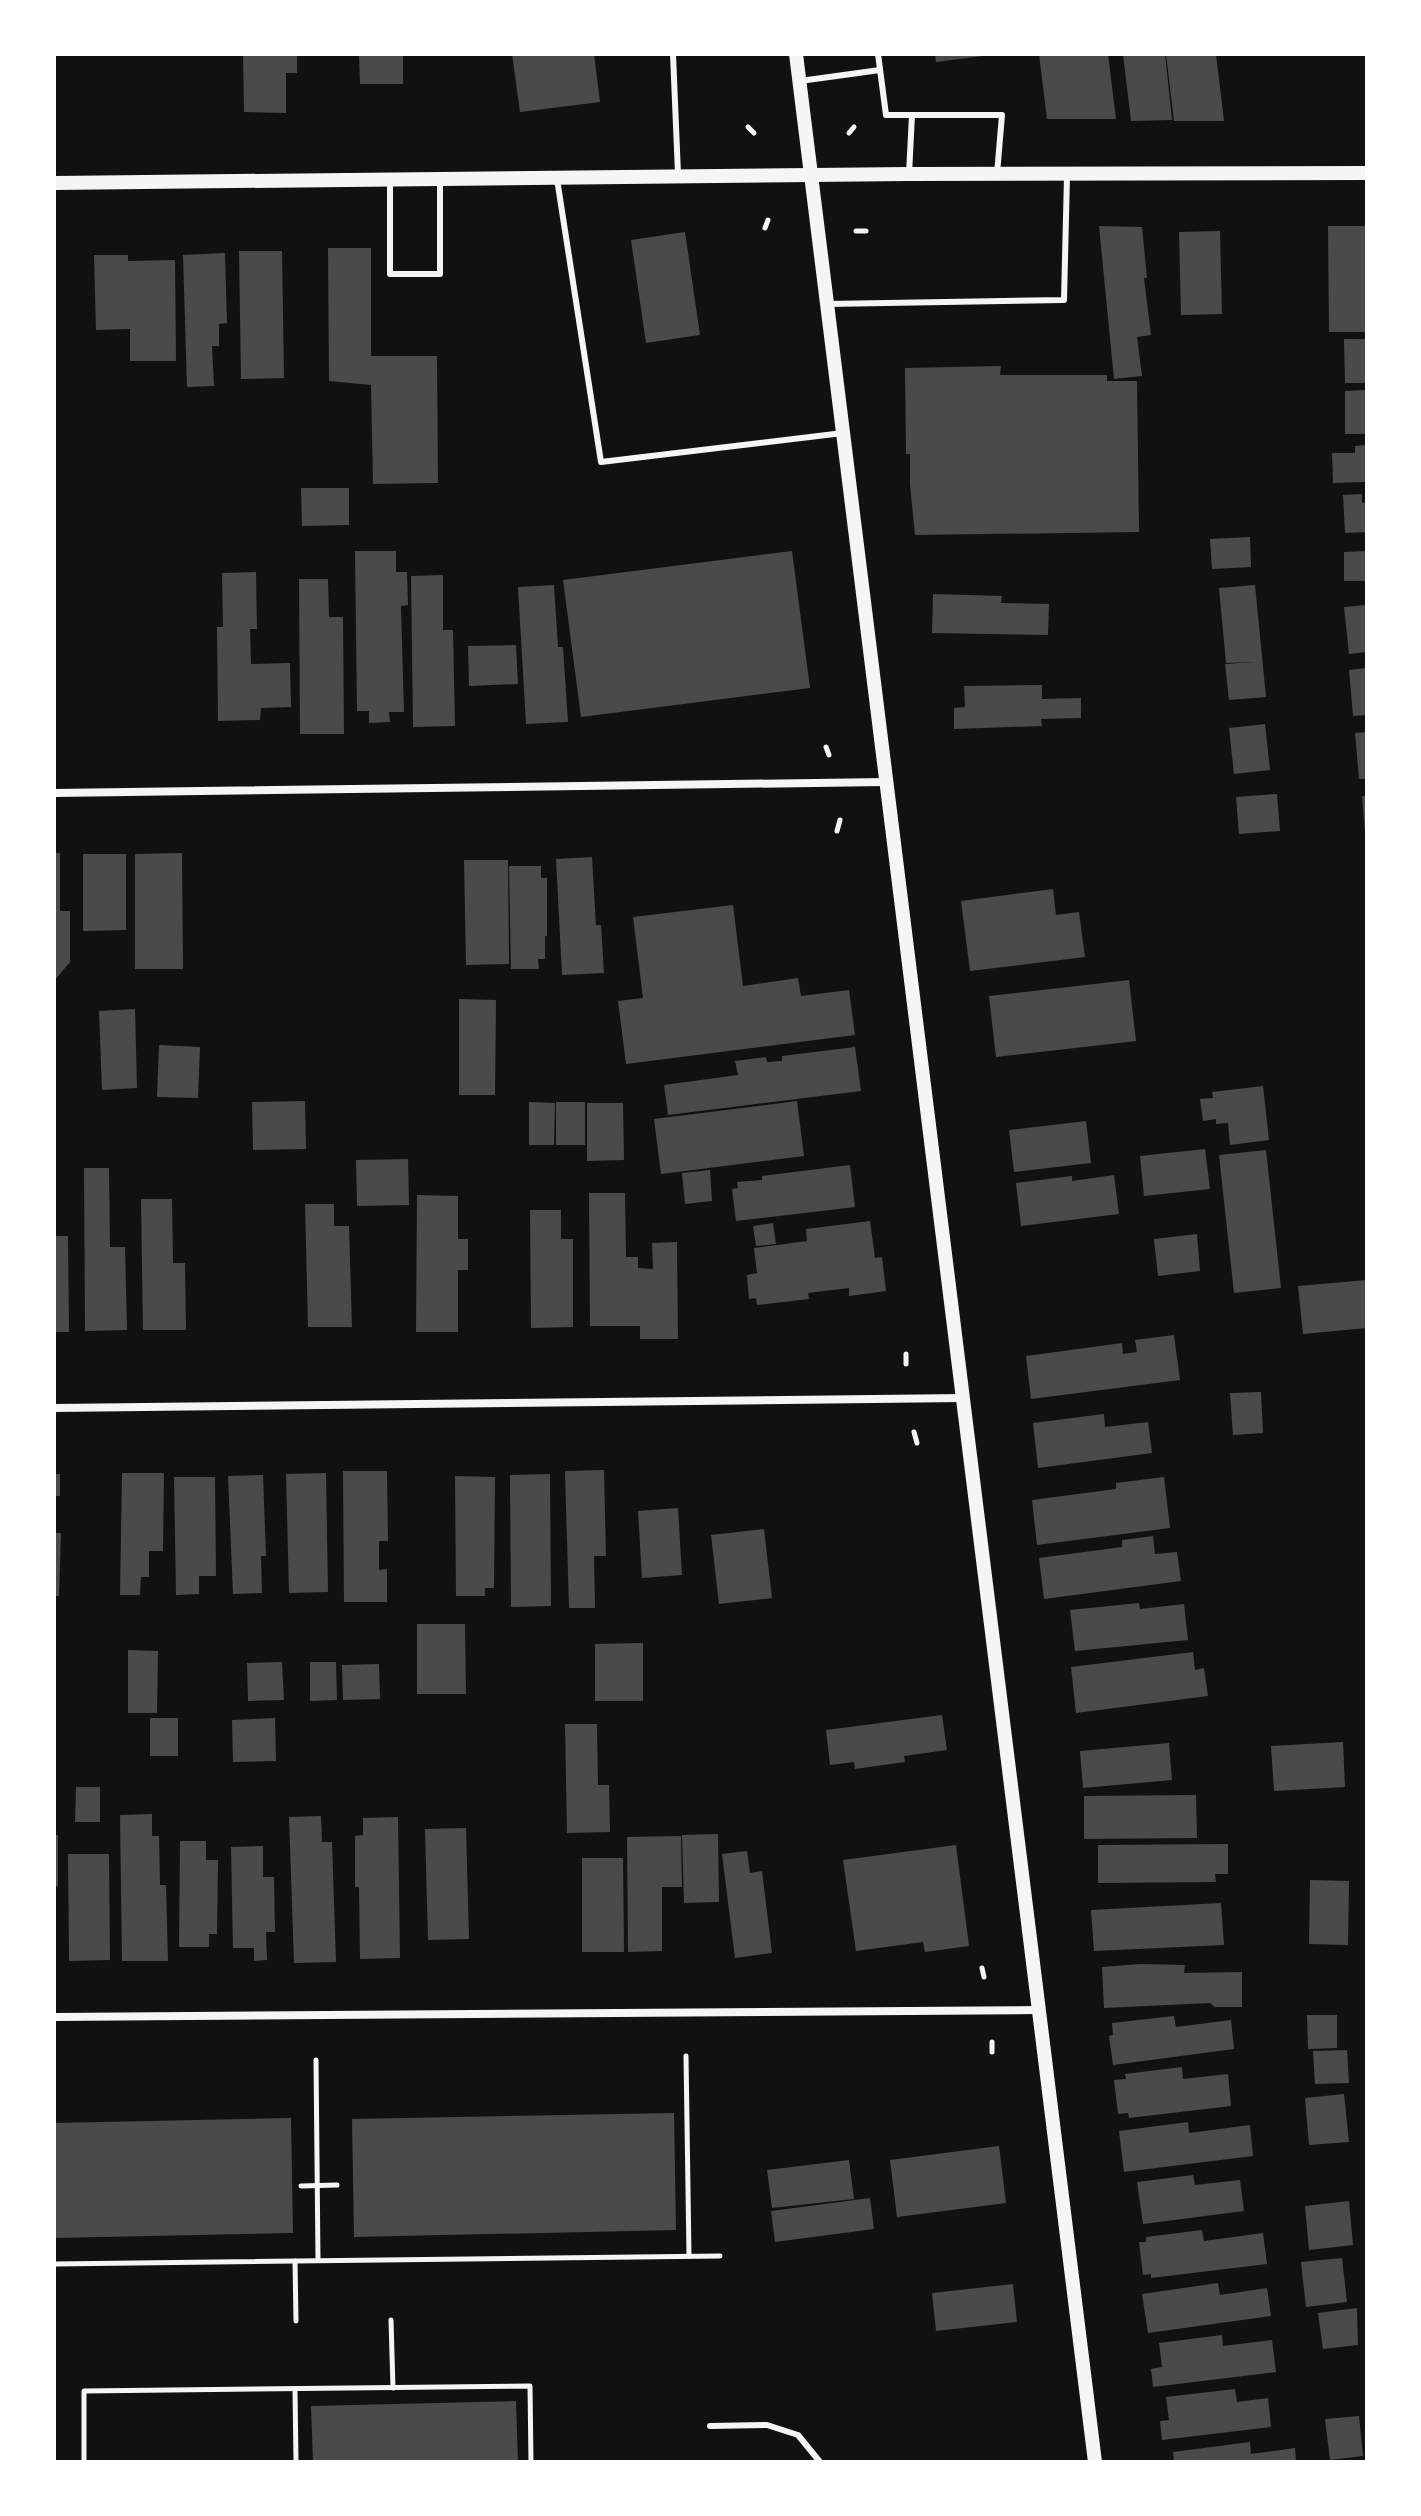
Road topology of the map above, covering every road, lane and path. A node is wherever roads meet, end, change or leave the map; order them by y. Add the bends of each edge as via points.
1 (673, 54) edge
2 (796, 54) edge
3 (878, 54) edge
4 (880, 70) junction
5 (800, 81) junction
6 (912, 115) junction
7 (748, 127) dead end
8 (754, 133) dead end
9 (1367, 173) edge
10 (909, 174) junction
11 (1067, 174) junction
12 (997, 175) junction
13 (810, 177) junction
14 (678, 178) junction
15 (557, 179) junction
16 (390, 181) junction
17 (440, 181) junction
18 (54, 183) edge
19 (768, 220) dead end
20 (765, 228) dead end
21 (856, 231) dead end
22 (866, 231) dead end
23 (827, 304) junction
24 (843, 433) junction
25 (826, 747) dead end
26 (829, 755) dead end
27 (886, 782) junction
28 (54, 793) edge
29 (840, 820) dead end
30 (837, 831) dead end
31 (906, 1354) dead end
32 (906, 1364) dead end
33 (963, 1398) junction
34 (54, 1408) edge
35 (914, 1432) dead end
36 (917, 1443) dead end
37 (982, 1968) dead end
38 (984, 1977) dead end
39 (1039, 2010) junction
40 (54, 2017) edge
41 (992, 2042) dead end
42 (992, 2052) dead end
43 (686, 2056) dead end
44 (316, 2060) dead end
45 (317, 2185) junction
46 (337, 2185) dead end
47 (301, 2186) dead end
48 (689, 2256) junction
49 (720, 2256) dead end
50 (318, 2260) junction
51 (295, 2261) junction
52 (54, 2264) edge
53 (391, 2320) dead end
54 (296, 2321) dead end
55 (393, 2388) junction
56 (295, 2389) junction
57 (710, 2426) dead end
58 (84, 2462) edge
59 (296, 2462) edge
60 (531, 2462) edge
61 (820, 2462) edge
62 (1095, 2462) edge

1 - 14 lane
2 - 5 street
3 - 4 lane
4 - 5 lane
4 - 6 lane via 886,115
5 - 13 street
6 - 10 lane
6 - 12 lane via 1002,115
7 - 8 path
9 - 11 street
10 - 12 street
10 - 13 street
11 - 12 street
11 - 23 lane via 1064,300
13 - 14 street
13 - 23 street
14 - 15 street
15 - 17 street
15 - 24 lane via 601,462
16 - 17 street
16 - 17 lane via 390,274 440,274
16 - 18 street
19 - 20 path
21 - 22 path
23 - 24 street
24 - 27 street
25 - 26 path
27 - 28 street
27 - 33 street
29 - 30 path
31 - 32 path
33 - 34 street
33 - 39 street
35 - 36 path
37 - 38 path
39 - 40 street
39 - 62 street
41 - 42 path
43 - 48 path via 683,2145
44 - 45 path
45 - 46 path
45 - 47 path
45 - 50 path
48 - 49 path
48 - 50 path
50 - 51 path
51 - 52 path
51 - 54 path
53 - 55 path
55 - 56 path
55 - 60 path via 530,2386
56 - 58 path via 84,2391
56 - 59 path
57 - 61 lane via 767,2425 798,2435

